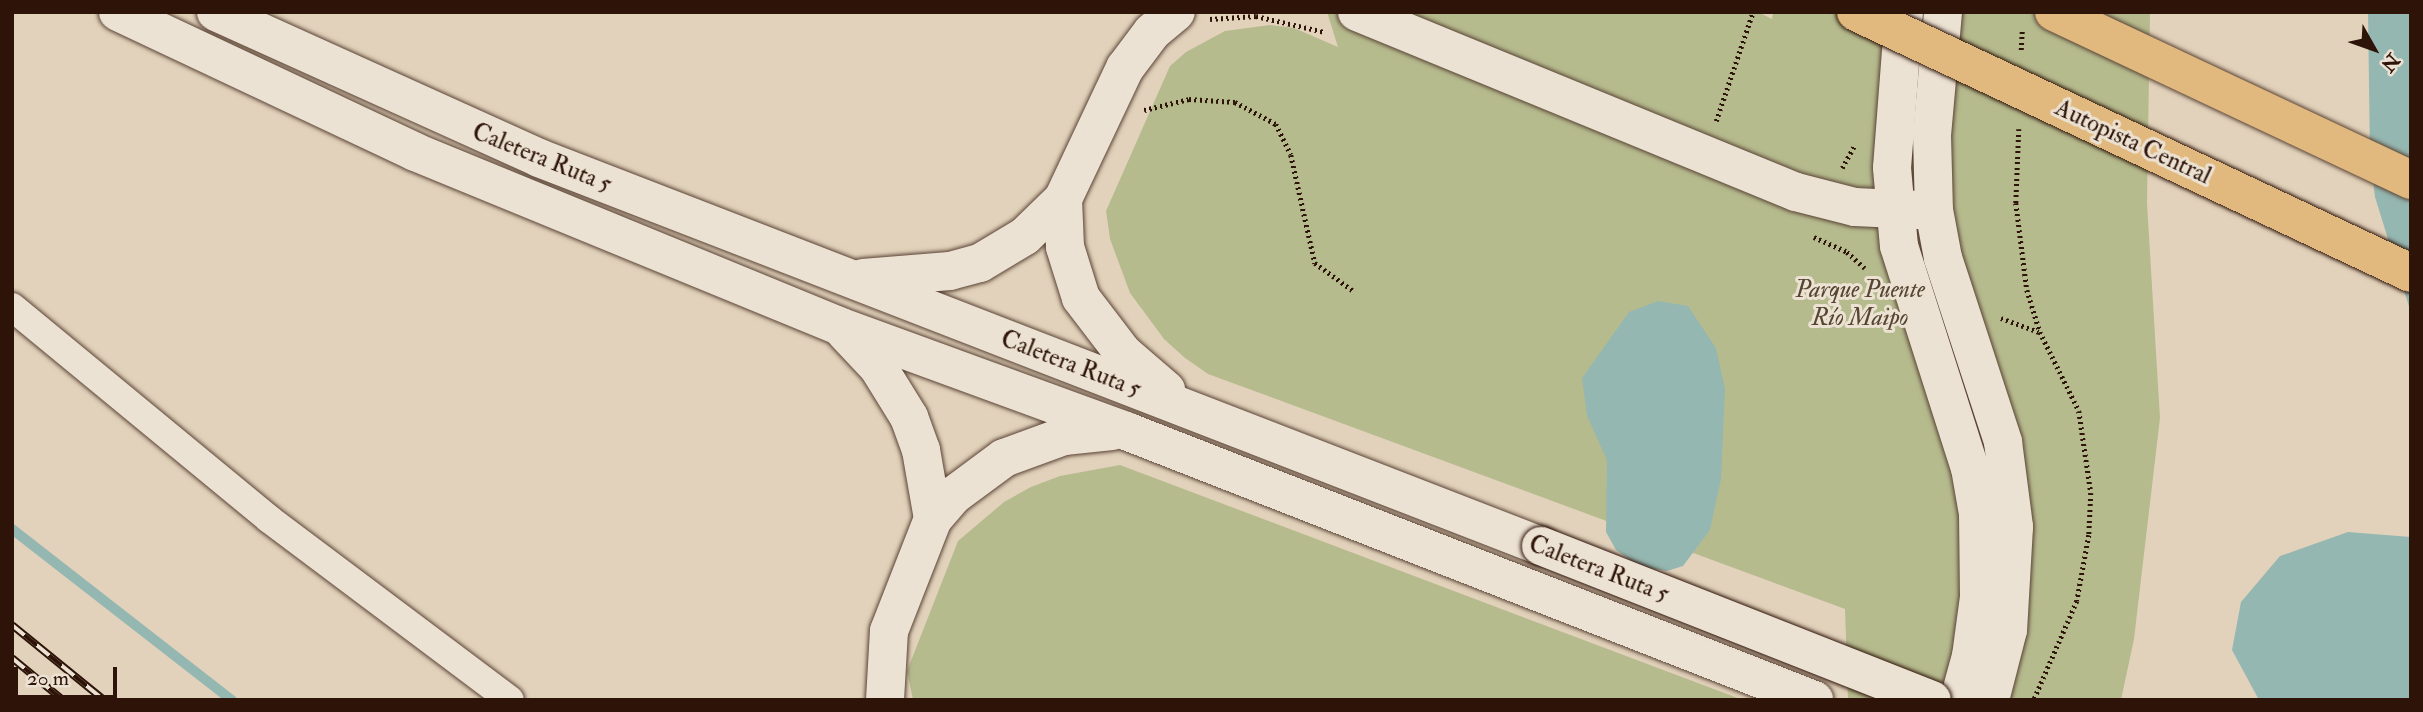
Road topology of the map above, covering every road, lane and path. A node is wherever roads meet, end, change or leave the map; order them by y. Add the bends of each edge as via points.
1 (118, 12) edge
2 (216, 12) edge
3 (1752, 12) edge
4 (1856, 12) edge
5 (1904, 12) edge
6 (1942, 12) edge
7 (2038, 17) edge
8 (1188, 18) edge
9 (1347, 25) edge
10 (2021, 62) dead end
11 (1107, 104) junction
12 (2019, 118) dead end
13 (1856, 141) dead end
14 (1702, 155) junction
15 (2411, 180) edge
16 (1796, 192) junction
17 (1063, 199) junction
18 (1934, 210) junction
19 (1894, 211) junction
20 (1803, 232) dead end
21 (2411, 273) edge
22 (835, 275) junction
23 (1870, 279) dead end
24 (1355, 292) dead end
25 (12, 307) edge
26 (839, 326) junction
27 (1204, 415) junction
28 (1126, 431) junction
29 (933, 519) junction
30 (510, 700) edge
31 (886, 700) edge
32 (1814, 700) edge
33 (1932, 700) edge
34 (1959, 700) edge
35 (1990, 700) edge
36 (2034, 700) edge

1 - 26 main road, Caletera Ruta 5 via 415,152
2 - 22 main road, Caletera Ruta 5 via 413,104
3 - 14 path
4 - 21 highway, Autopista Central, bridge
5 - 19 main road via 1892,168
6 - 18 main road via 1932,135
7 - 10 path
7 - 15 highway
8 - 9 path via 1256,16
8 - 11 main road via 1138,50
9 - 14 main road
11 - 17 main road
11 - 24 path via 1132,113 1189,99 1235,102 1276,124 1291,155 1315,263
12 - 36 path via 2016,203 2027,290 2048,353 2079,411 2091,493 2077,601
13 - 16 path via 1841,169 1801,177
14 - 16 main road
16 - 19 main road
17 - 22 main road via 1025,236 980,262 910,277
17 - 27 main road via 1065,247 1081,298 1140,369
18 - 19 main road
18 - 35 main road via 1943,258 1989,391 2010,484 2012,596
19 - 34 main road via 1907,280 1956,422 1978,514 1979,597
20 - 23 path via 1847,252 1865,267
22 - 27 main road, Caletera Ruta 5
25 - 30 street via 269,519
26 - 28 main road, Caletera Ruta 5
26 - 29 main road via 878,367 909,417 921,450
27 - 33 main road, Caletera Ruta 5, bridge
28 - 29 main road via 1063,436 1004,458 954,495
28 - 32 main road, Caletera Ruta 5
29 - 31 main road via 889,631

